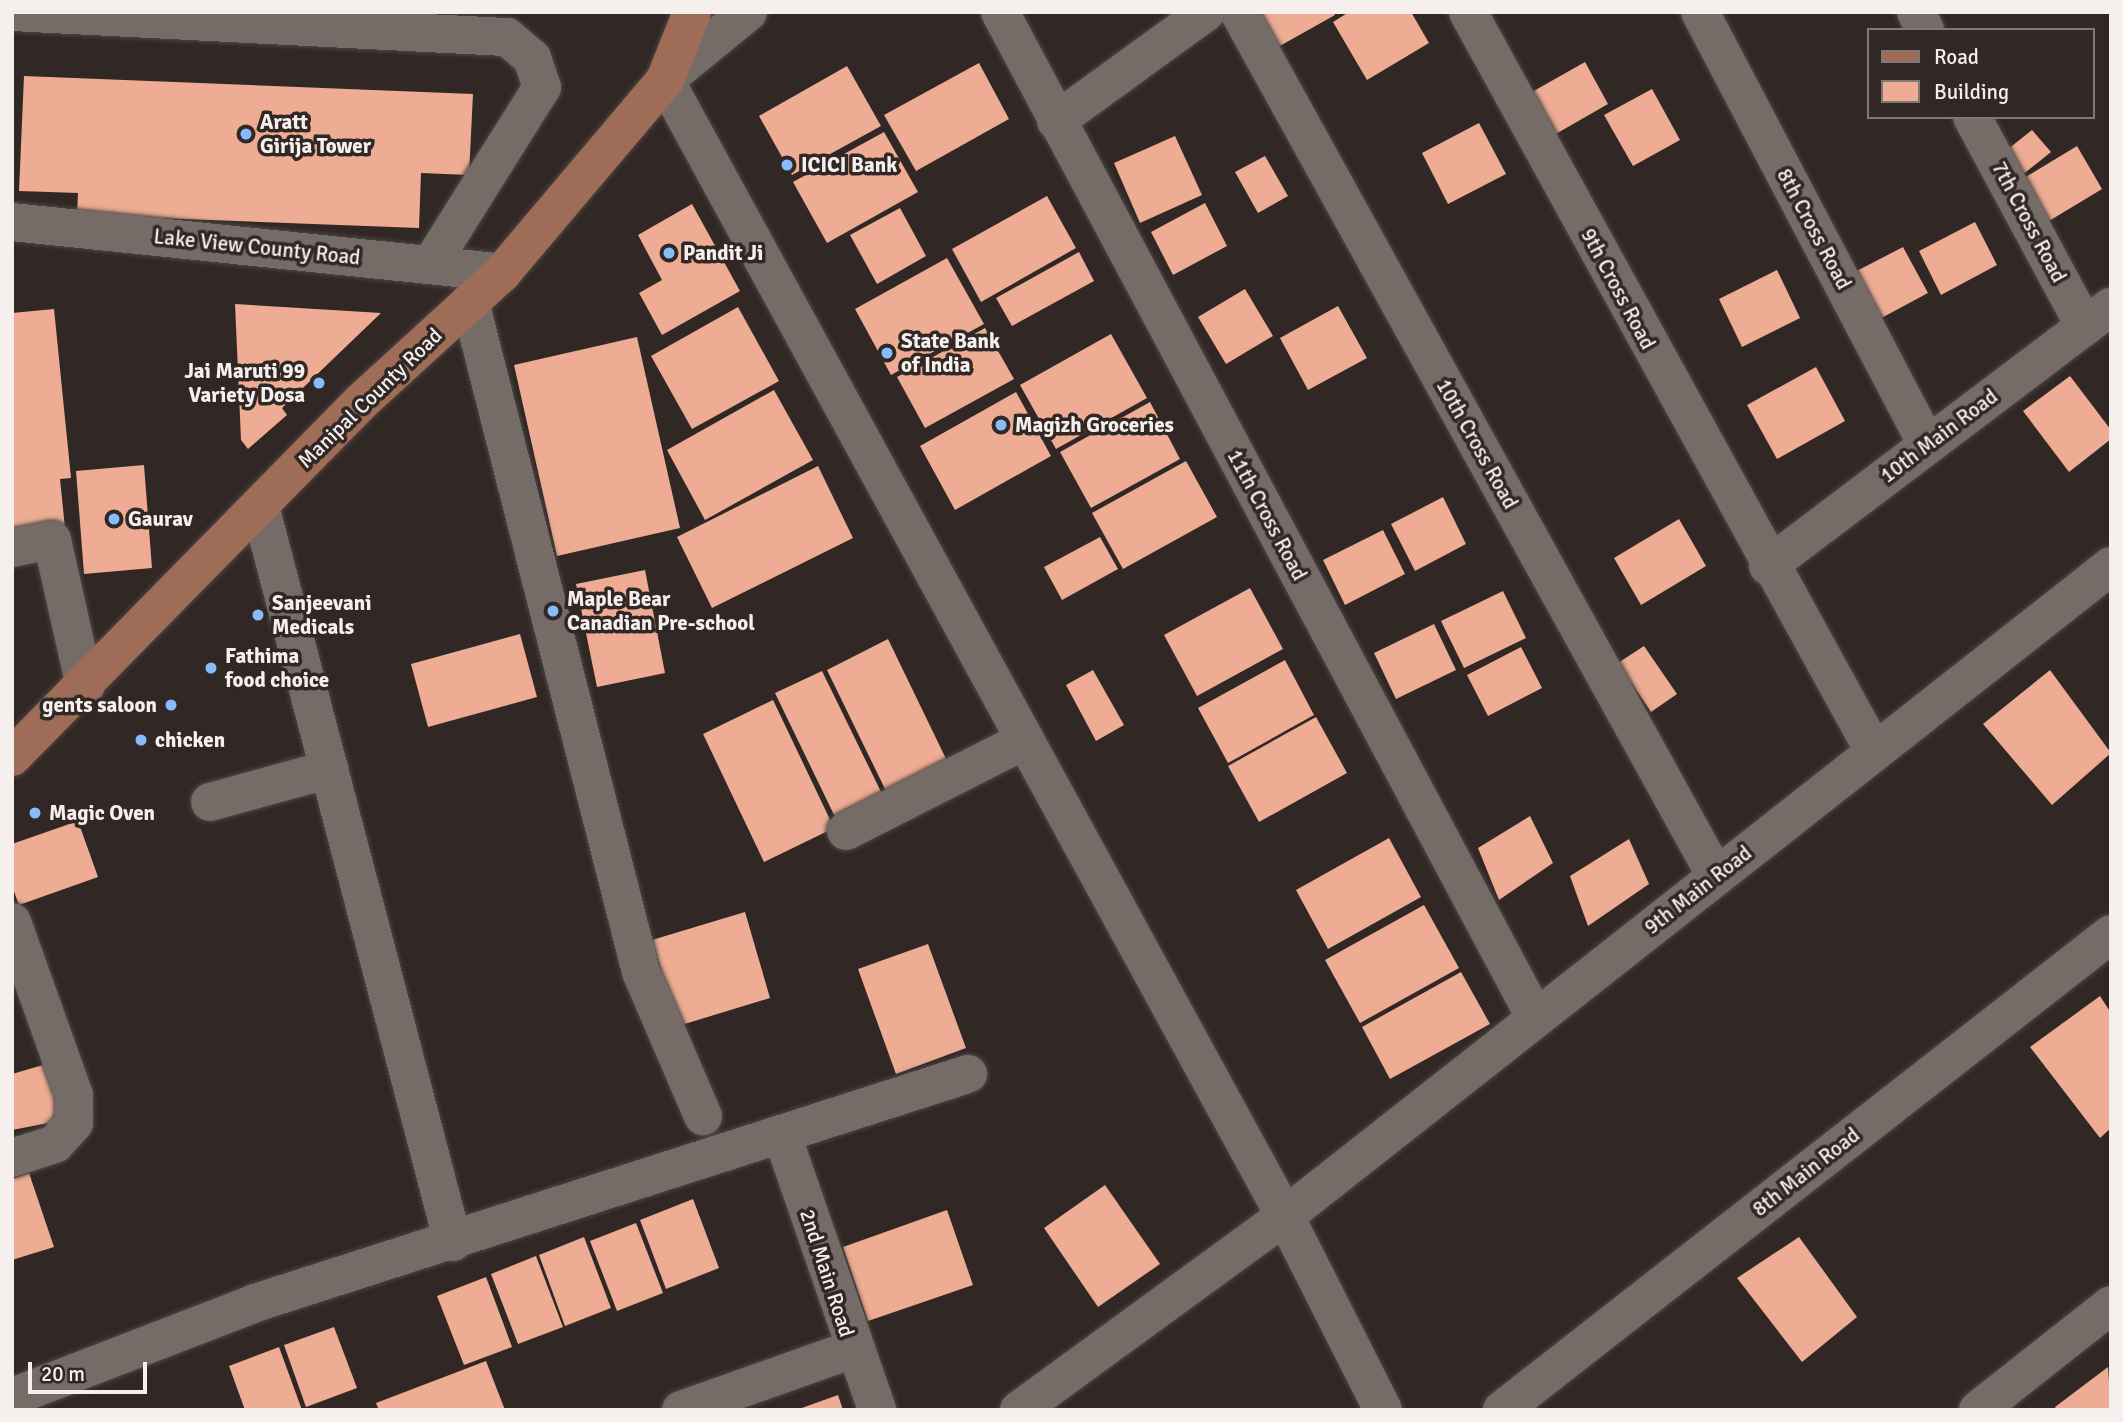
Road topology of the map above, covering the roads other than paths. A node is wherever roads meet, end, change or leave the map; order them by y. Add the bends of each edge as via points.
1 (12, 12) edge
2 (692, 12) edge
3 (748, 12) edge
4 (1000, 12) edge
5 (1206, 12) edge
6 (1239, 12) edge
7 (1468, 12) edge
8 (1700, 12) edge
9 (1916, 12) edge
10 (1924, 28) edge
11 (665, 80) junction
12 (1973, 119) edge
13 (1056, 121) junction
14 (12, 222) edge
15 (431, 264) junction
16 (502, 273) junction
17 (470, 302) junction
18 (2098, 317) edge
19 (1927, 445) junction
20 (260, 506) junction
21 (12, 548) edge
22 (1768, 566) junction
23 (2111, 566) edge
24 (85, 687) junction
25 (1026, 740) junction
26 (1874, 751) junction
27 (12, 757) edge
28 (330, 769) junction
29 (210, 803) dead end
30 (846, 831) dead end
31 (1716, 876) junction
32 (12, 922) edge
33 (2111, 934) edge
34 (1535, 1017) junction
35 (968, 1074) dead end
36 (703, 1116) dead end
37 (782, 1135) junction
38 (12, 1158) edge
39 (1285, 1216) junction
40 (453, 1242) junction
41 (2111, 1305) edge
42 (853, 1349) junction
43 (12, 1397) edge
44 (681, 1410) edge
45 (877, 1410) edge
46 (1019, 1410) edge
47 (1383, 1410) edge
48 (1502, 1410) edge
49 (1978, 1410) edge

1 - 15 street via 507,37 532,58 542,87
2 - 11 main road, Manipal County Road
3 - 11 street
4 - 13 street, 11th Cross Road
5 - 13 street
6 - 31 street, 10th Cross Road
7 - 22 street, 9th Cross Road
8 - 19 street, 8th Cross Road
9 - 10 street
11 - 16 main road, Manipal County Road
11 - 25 street
12 - 18 street, 7th Cross Road
13 - 34 street, 11th Cross Road
14 - 15 street, Lake View County Road
15 - 16 street, Lake View County Road
16 - 17 main road, Manipal County Road
17 - 20 main road, Manipal County Road via 362,401
17 - 36 street via 641,972
18 - 19 street, 10th Main Road
19 - 22 street, 10th Main Road
20 - 24 main road, Manipal County Road
20 - 28 street
21 - 24 street via 52,540
22 - 26 street, 9th Cross Road
23 - 26 street, 9th Main Road
24 - 27 main road, Manipal County Road
25 - 30 street
25 - 39 street
26 - 31 street, 9th Main Road
28 - 29 street
28 - 40 street
31 - 34 street, 9th Main Road
32 - 38 street via 74,1095 74,1123 55,1144
33 - 48 street, 8th Main Road
34 - 39 street, 9th Main Road
35 - 37 street
37 - 40 street
37 - 42 street, 2nd Main Road
39 - 46 street, 9th Main Road
39 - 47 street
40 - 43 street via 255,1303
41 - 49 street
42 - 44 street
42 - 45 street, 2nd Main Road

